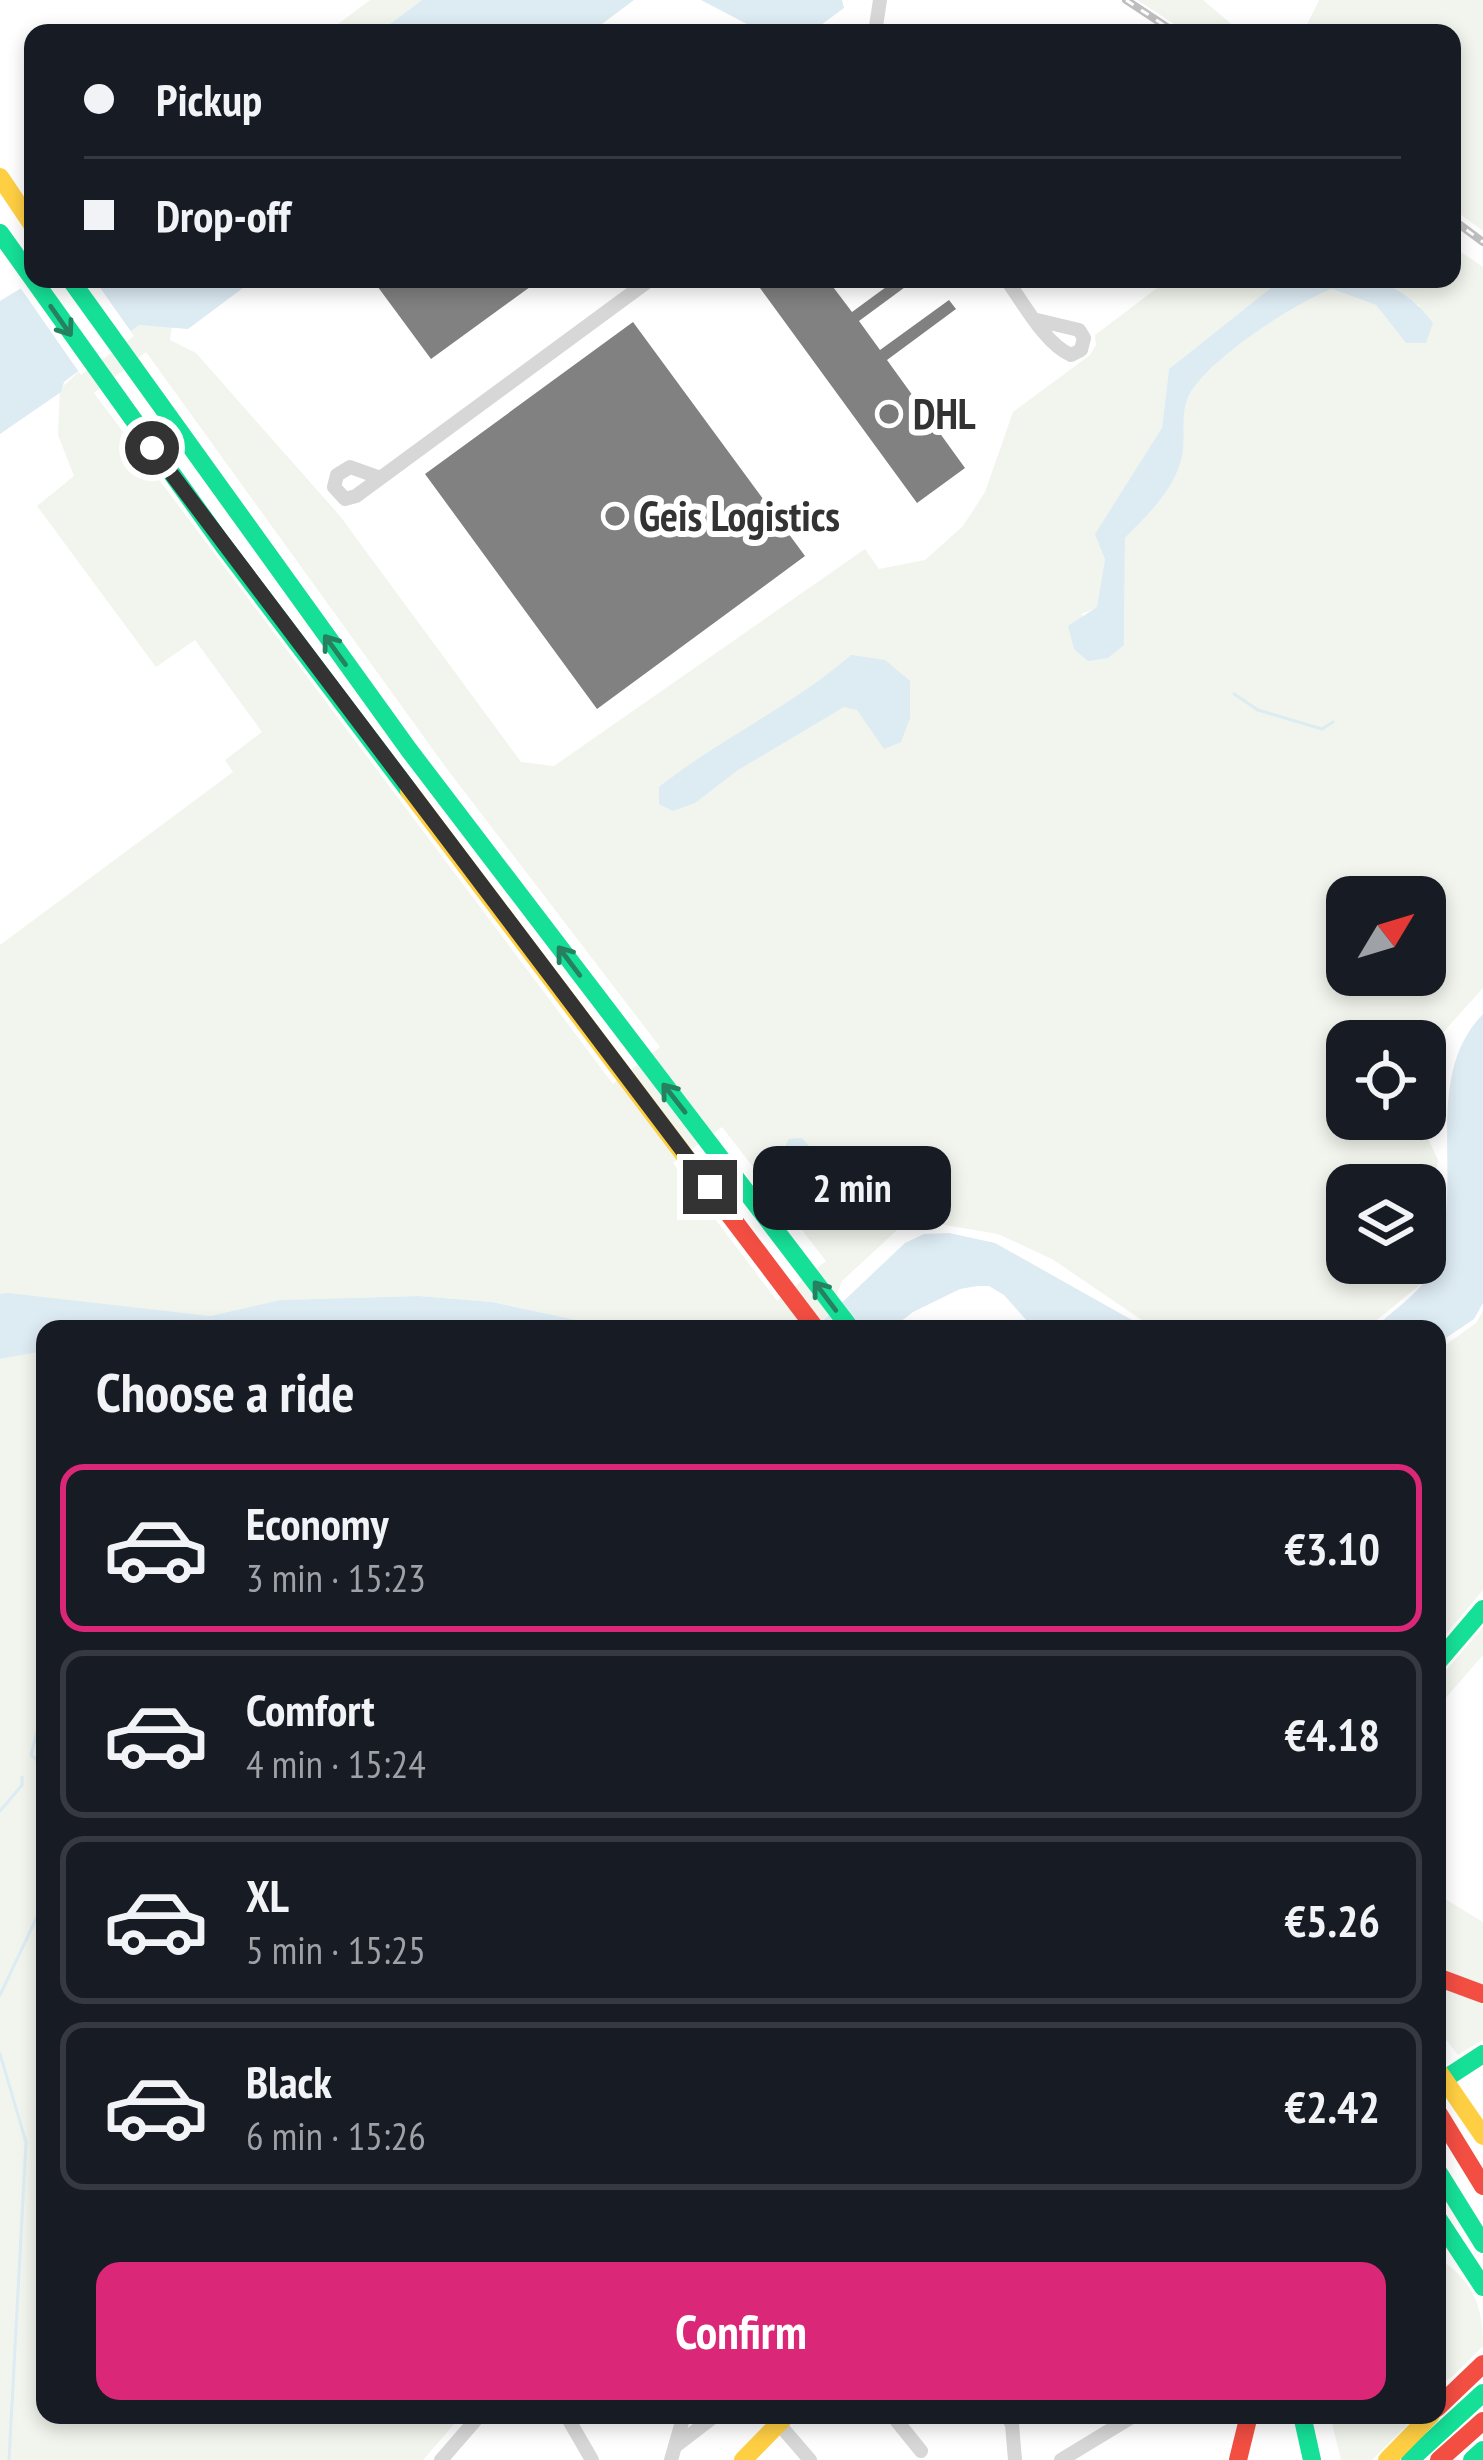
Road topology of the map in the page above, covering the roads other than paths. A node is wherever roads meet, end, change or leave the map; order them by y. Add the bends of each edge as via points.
1 (0, 177) edge
2 (24, 213) edge
3 (0, 233) edge
4 (24, 268) edge
5 (38, 288) edge
6 (76, 288) edge
7 (639, 288) edge
8 (1013, 288) edge
9 (1037, 320) dead end
10 (378, 477) dead end
11 (808, 1320) edge
12 (844, 1320) edge
13 (1483, 1609) edge
14 (1446, 1652) edge
15 (1446, 1980) edge
16 (1483, 1994) edge
17 (1483, 2054) edge
18 (1446, 2078) edge
19 (1446, 2081) edge
20 (1446, 2126) edge
21 (1483, 2136) edge
22 (1446, 2184) edge
23 (1483, 2186) edge
24 (1446, 2231) edge
25 (1483, 2244) edge
26 (1483, 2287) edge
27 (1483, 2363) edge
28 (1483, 2393) edge
29 (1446, 2399) edge
30 (1483, 2420) edge
31 (472, 2424) edge
32 (571, 2424) edge
33 (708, 2424) edge
34 (778, 2424) edge
35 (786, 2424) edge
36 (899, 2424) edge
37 (1012, 2424) edge
38 (1122, 2424) edge
39 (1247, 2424) edge
40 (1304, 2424) edge
41 (1421, 2424) edge
42 (921, 2451) dead end
43 (1483, 2451) edge
44 (674, 2452) edge
45 (1078, 2455) edge
46 (441, 2460) edge
47 (592, 2460) edge
48 (743, 2460) edge
49 (810, 2460) edge
50 (1015, 2460) edge
51 (1060, 2460) edge
52 (1238, 2460) edge
53 (1312, 2460) edge
54 (1387, 2460) edge
55 (1410, 2460) edge
56 (1439, 2460) edge
57 (1474, 2460) edge

1 - 2 main road
3 -> 4 main road
5 -> 11 main road
12 -> 6 main road via 395,732
7 - 10 street
8 - 9 street
13 - 14 main road
15 - 16 main road
17 - 18 main road
19 - 21 main road
20 - 23 main road
22 - 25 main road
24 - 26 main road
27 - 29 main road
28 - 55 main road
30 - 56 main road
31 - 46 street
32 - 47 street
33 - 44 street
34 - 48 main road
35 - 49 street
36 - 42 street
37 - 50 street
38 - 45 street
39 - 52 main road
40 - 53 main road
41 - 54 main road
43 - 57 main road
45 - 51 street

